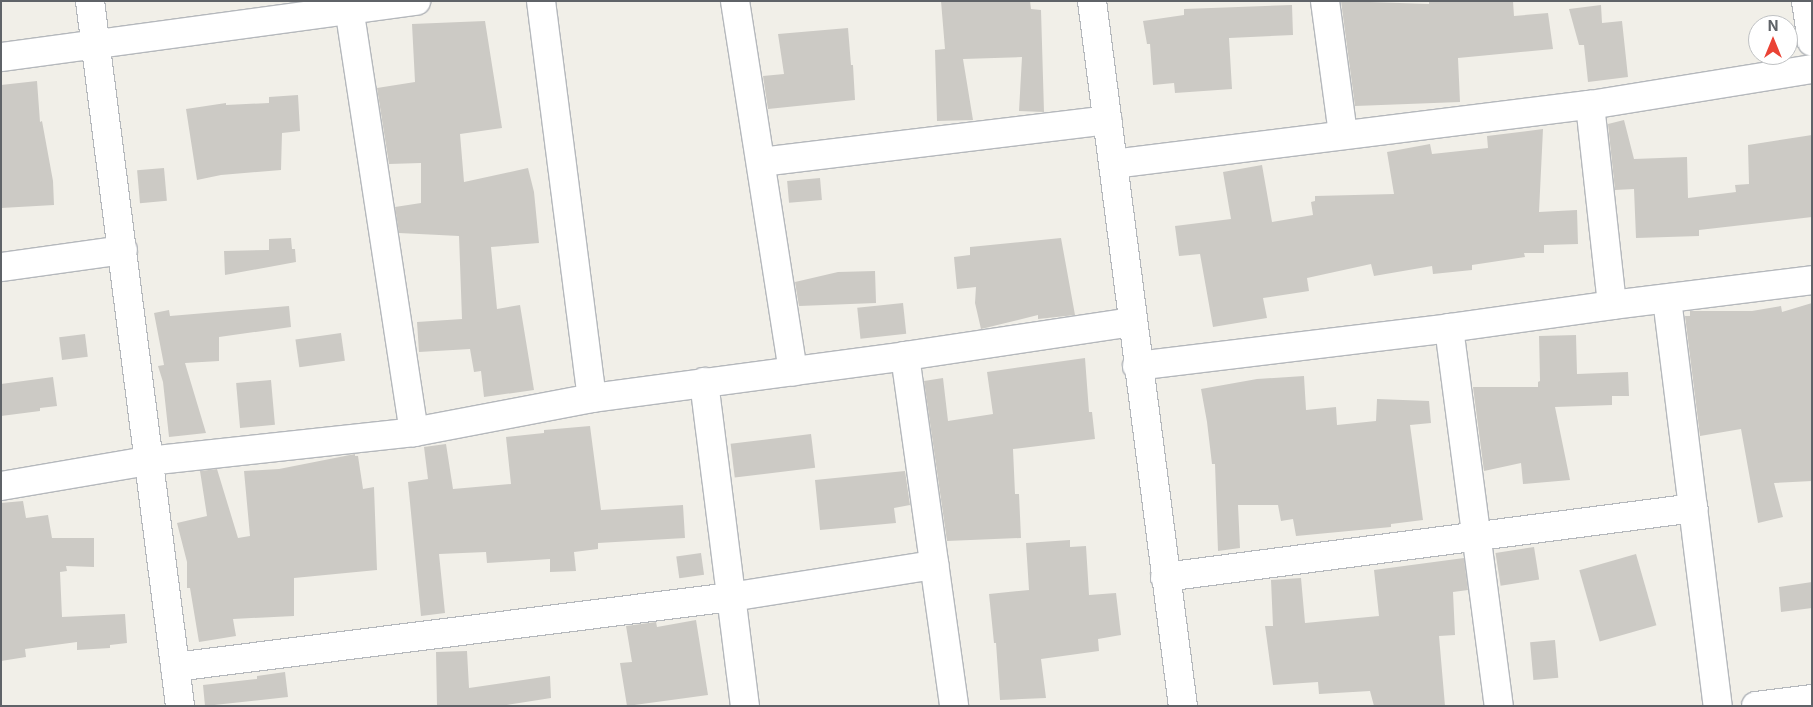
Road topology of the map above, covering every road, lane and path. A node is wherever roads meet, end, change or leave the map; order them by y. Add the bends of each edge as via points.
1 (90, 1) edge
2 (416, 1) edge
3 (540, 1) edge
4 (734, 1) edge
5 (1092, 1) edge
6 (1325, 1) edge
7 (1806, 1) edge
8 (349, 5) edge
9 (1812, 42) edge
10 (95, 43) junction
11 (1, 58) edge
12 (1812, 69) edge
13 (1590, 105) junction
14 (1107, 120) junction
15 (1343, 135) junction
16 (761, 162) junction
17 (1113, 164) junction
18 (122, 250) junction
19 (1, 266) edge
20 (1812, 280) edge
21 (1667, 299) junction
22 (1612, 305) junction
23 (1132, 322) junction
24 (1449, 328) junction
25 (906, 356) junction
26 (1138, 366) junction
27 (793, 371) junction
28 (704, 382) junction
29 (592, 398) junction
30 (414, 432) junction
31 (148, 461) junction
32 (1, 486) edge
33 (1694, 508) junction
34 (1478, 536) junction
35 (934, 565) junction
36 (1165, 577) junction
37 (731, 597) junction
38 (174, 667) junction
39 (1812, 699) edge
40 (180, 706) edge
41 (745, 706) edge
42 (954, 706) edge
43 (1183, 706) edge
44 (1500, 706) edge
45 (1718, 706) edge
46 (1756, 706) edge

1 - 10 street
2 - 8 street
3 - 29 street
4 - 16 street
5 - 14 street
6 - 15 street
7 - 9 street
8 - 10 street
8 - 30 street
10 - 11 street
10 - 18 street
12 - 13 street
13 - 15 street
13 - 22 street
14 - 16 street
14 - 17 street
15 - 17 street
16 - 27 street
17 - 23 street
18 - 19 street
18 - 31 street
20 - 21 street
21 - 22 street
21 - 33 street
22 - 24 street
23 - 25 street
23 - 26 street
24 - 26 street
24 - 34 street
25 - 27 street
25 - 35 street
26 - 36 street
27 - 28 street
28 - 29 street
28 - 37 street
29 - 30 street
30 - 31 street
31 - 32 street
31 - 38 street
33 - 34 street
33 - 45 street
34 - 36 street
34 - 44 street
35 - 37 street
35 - 42 street
36 - 43 street
37 - 38 street
37 - 41 street
38 - 40 street
39 - 46 street

